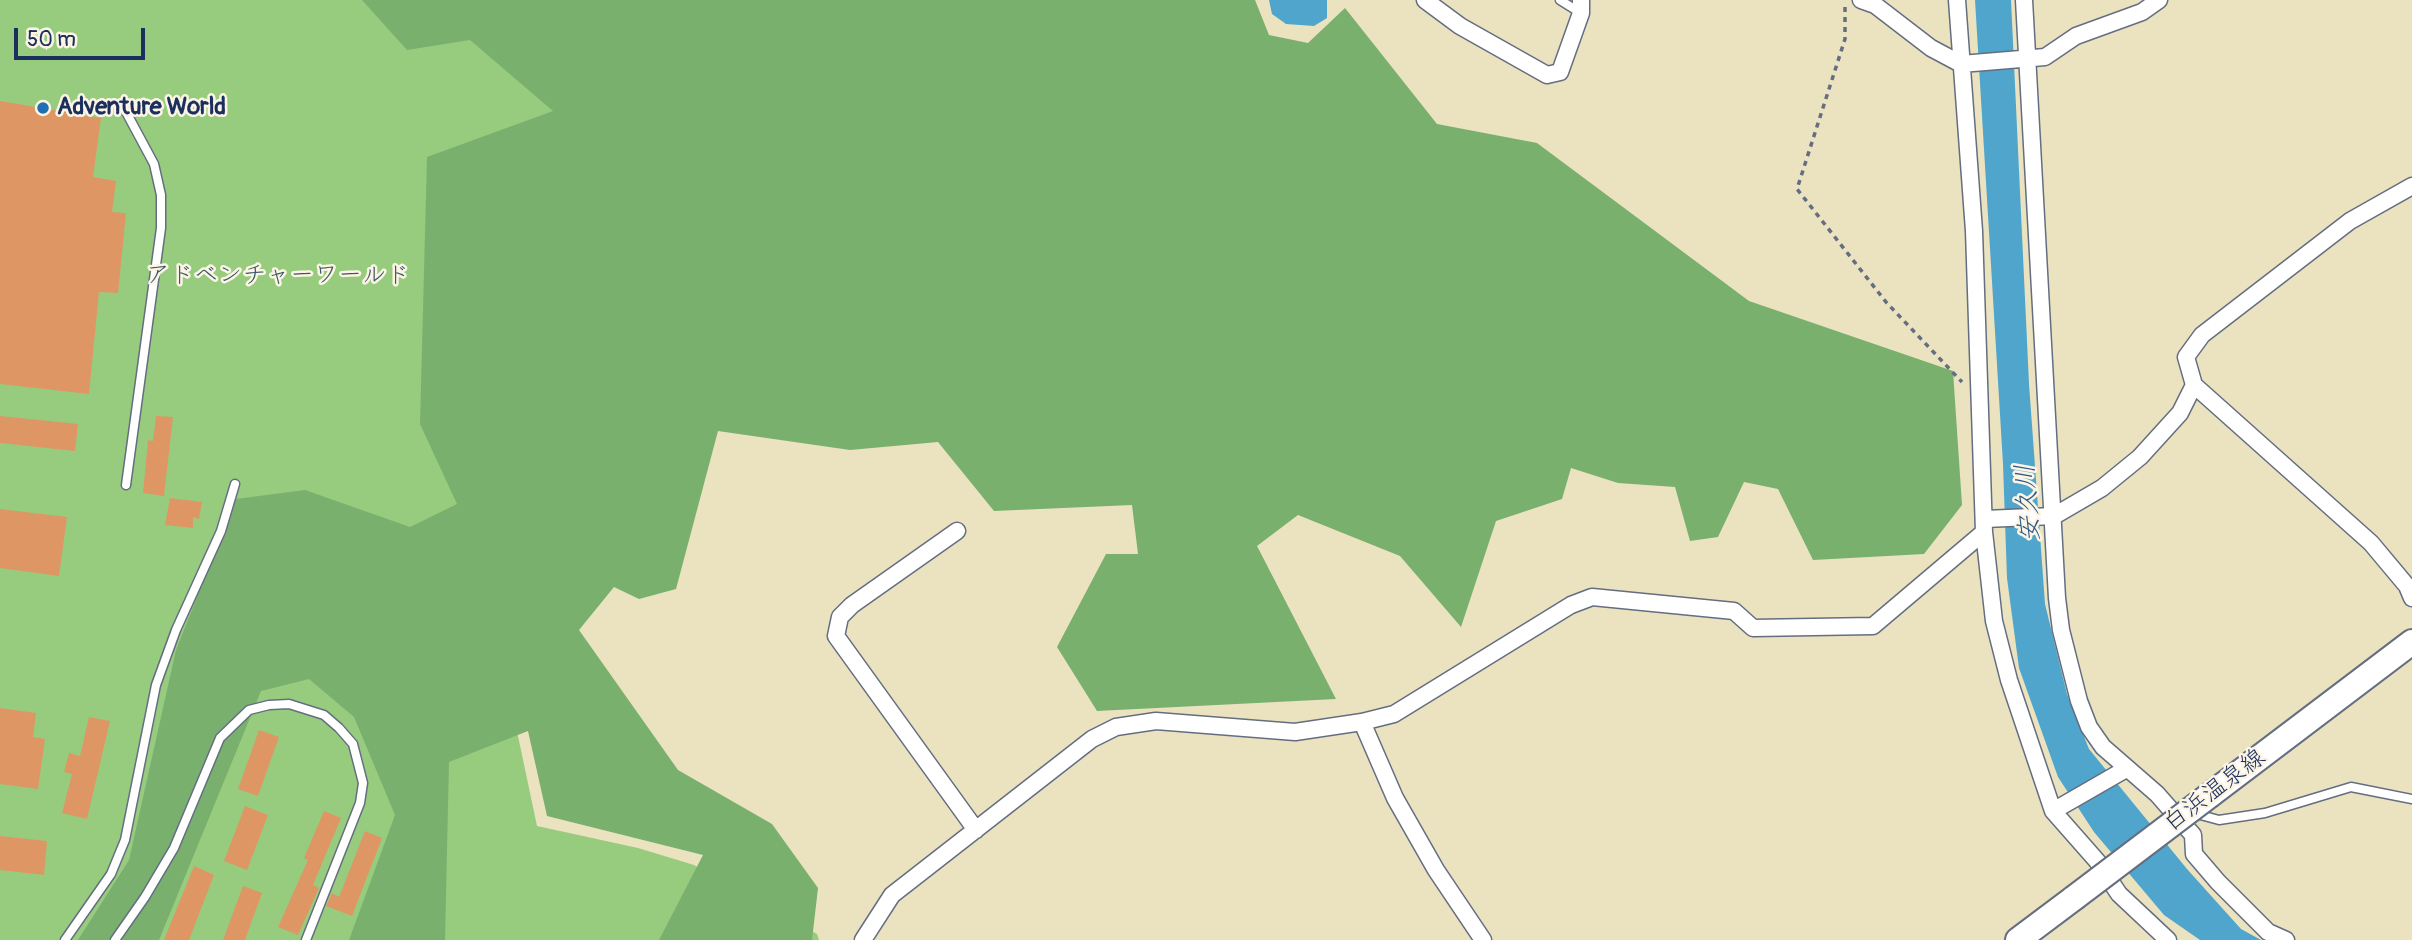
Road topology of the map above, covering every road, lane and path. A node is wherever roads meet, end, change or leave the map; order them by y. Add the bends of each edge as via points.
1 (1425, 0) edge
2 (1560, 0) edge
3 (1845, 0) edge
4 (1861, 0) edge
5 (1957, 0) edge
6 (2024, 0) edge
7 (2159, 0) edge
8 (1581, 7) edge
9 (2028, 60) junction
10 (1961, 64) junction
11 (125, 110) dead end
12 (2412, 186) edge
13 (2194, 385) junction
14 (1980, 401) junction
15 (235, 484) dead end
16 (126, 485) dead end
17 (2054, 516) junction
18 (1984, 526) junction
19 (957, 530) dead end
20 (2412, 598) edge
21 (2412, 642) edge
22 (1362, 722) junction
23 (2123, 771) junction
24 (2412, 799) edge
25 (2169, 808) junction
26 (2057, 809) junction
27 (976, 830) junction
28 (65, 940) edge
29 (114, 940) edge
30 (306, 940) edge
31 (863, 940) edge
32 (1483, 940) edge
33 (2018, 940) edge
34 (2168, 940) edge
35 (2286, 940) edge

1 - 8 street via 1460,26 1546,75 1560,72
2 - 8 lane
3 - 14 path via 1844,39 1797,189 1886,302
4 - 10 street
5 - 10 street
6 - 9 street
7 - 9 street via 2142,12 2076,36 2045,57
9 - 10 street
9 - 17 street
10 - 14 street via 1974,231
11 - 16 lane via 154,164 161,195
12 - 13 street via 2350,221 2202,335 2186,357
13 - 17 street via 2180,413 2140,457 2102,488
13 - 20 street via 2371,543
14 - 18 street
15 - 28 lane via 221,531 156,685 125,839 111,874
17 - 18 street
17 - 23 street via 2061,630 2079,701 2089,727
18 - 22 street via 1873,626 1753,628 1734,611 1592,597 1571,605 1394,714
18 - 26 street via 1994,621 2008,680
19 - 27 street via 852,605 840,617 836,636
21 - 33 main road, 白浜温泉線, bridge
22 - 27 street via 1295,732 1156,721 1116,727
22 - 32 street via 1395,798
23 - 25 street
23 - 26 street
24 - 25 lane via 2351,787 2264,813 2219,820
25 - 35 street via 2193,835 2194,854 2218,882 2268,932
26 - 34 street via 2119,894
27 - 31 street via 892,895
29 - 30 lane via 174,848 220,738 249,710 279,704 324,715 353,744 362,769 360,803

